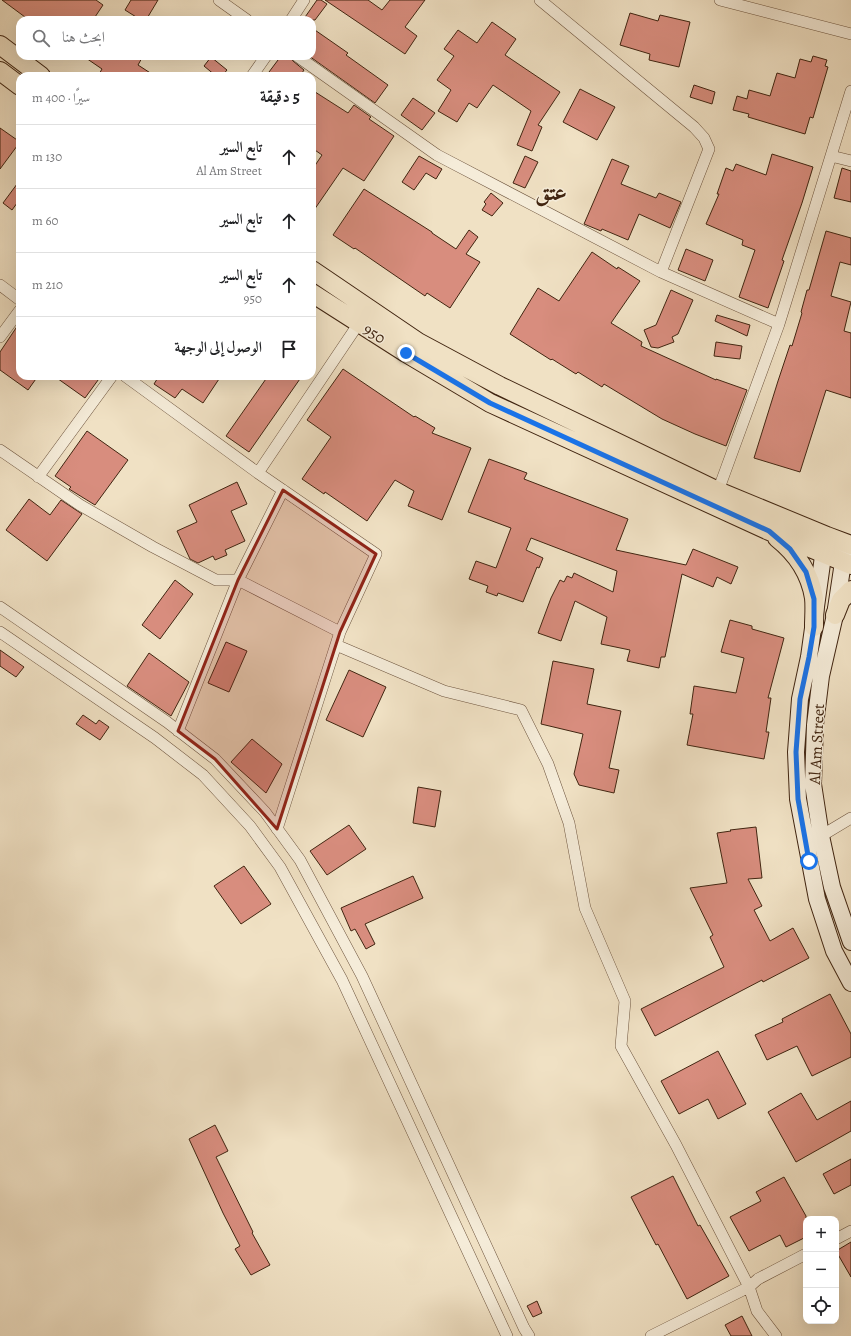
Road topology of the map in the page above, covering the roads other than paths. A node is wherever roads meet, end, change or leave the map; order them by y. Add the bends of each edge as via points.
1 (219, 0) edge
2 (304, 0) edge
3 (540, 0) edge
4 (720, 0) edge
5 (241, 16) edge
6 (294, 16) edge
7 (851, 34) edge
8 (0, 45) edge
9 (16, 57) edge
10 (20, 60) edge
11 (263, 60) edge
12 (303, 60) edge
13 (0, 71) edge
14 (36, 72) edge
15 (255, 72) edge
16 (16, 83) edge
17 (851, 91) edge
18 (832, 156) junction
19 (851, 162) edge
20 (661, 272) junction
21 (316, 273) edge
22 (0, 286) edge
23 (316, 296) edge
24 (16, 297) edge
25 (16, 315) edge
26 (359, 323) junction
27 (779, 324) junction
28 (0, 337) edge
29 (109, 380) edge
30 (130, 380) edge
31 (0, 450) edge
32 (258, 473) junction
33 (38, 477) junction
34 (283, 490) junction
35 (718, 490) junction
36 (769, 531) junction
37 (849, 544) edge
38 (825, 545) junction
39 (847, 563) edge
40 (238, 580) junction
41 (851, 590) edge
42 (0, 607) edge
43 (834, 615) junction
44 (814, 627) junction
45 (0, 632) edge
46 (340, 632) junction
47 (336, 645) junction
48 (178, 731) junction
49 (851, 818) edge
50 (277, 829) junction
51 (821, 836) junction
52 (851, 942) edge
53 (851, 983) edge
54 (851, 1231) edge
55 (839, 1237) edge
56 (803, 1256) edge
57 (749, 1287) junction
58 (507, 1336) edge
59 (529, 1336) edge
60 (651, 1336) edge
61 (776, 1336) edge

1 - 5 street
2 - 6 street
3 - 20 street via 694,126 709,149
4 - 7 street
8 - 9 main road
10 - 14 main road
11 - 15 street
12 - 20 street via 437,155
13 - 16 main road
17 - 18 street
18 - 19 street
18 - 27 street
20 - 27 street
21 - 35 main road, 950 via 418,342 500,386
22 - 24 street
23 - 26 main road, 950 / 950
25 - 28 street
26 - 32 street
26 - 36 main road, 950 / 950 via 490,403
27 - 35 street
29 - 33 street
30 - 32 street
31 - 33 street
32 - 34 street
33 - 40 street via 80,505 216,580
34 - 40 street
34 - 46 street via 376,554
35 - 38 main road, 950
36 - 38 main road, 950 / 950
36 - 44 main road via 790,549 806,572 814,599
37 - 38 main road, 950
37 - 39 main road, Al Am Street
38 - 39 main road, 950 / 950
38 - 44 main road, Al Am Street
39 - 43 main road, Al Am Street
40 - 46 street
40 - 48 street
41 - 43 main road via 841,600
42 - 48 street
43 - 51 main road, Al Am Street via 821,676 815,725 813,784
44 - 53 main road, Al Am Street via 800,699 796,752 798,799 817,899 834,951
45 - 58 street via 155,738 203,775 250,826 280,867 342,980
46 - 47 street
47 - 50 street
47 - 57 street via 444,691 521,710 548,764 564,808 584,908 625,1001 621,1046 676,1145
48 - 50 street via 215,759 265,812
49 - 51 street
50 - 59 street via 300,860 362,976
51 - 52 main road, Al Am Street via 832,887
54 - 55 street
56 - 57 street via 758,1279
57 - 60 street
57 - 61 street via 757,1311

